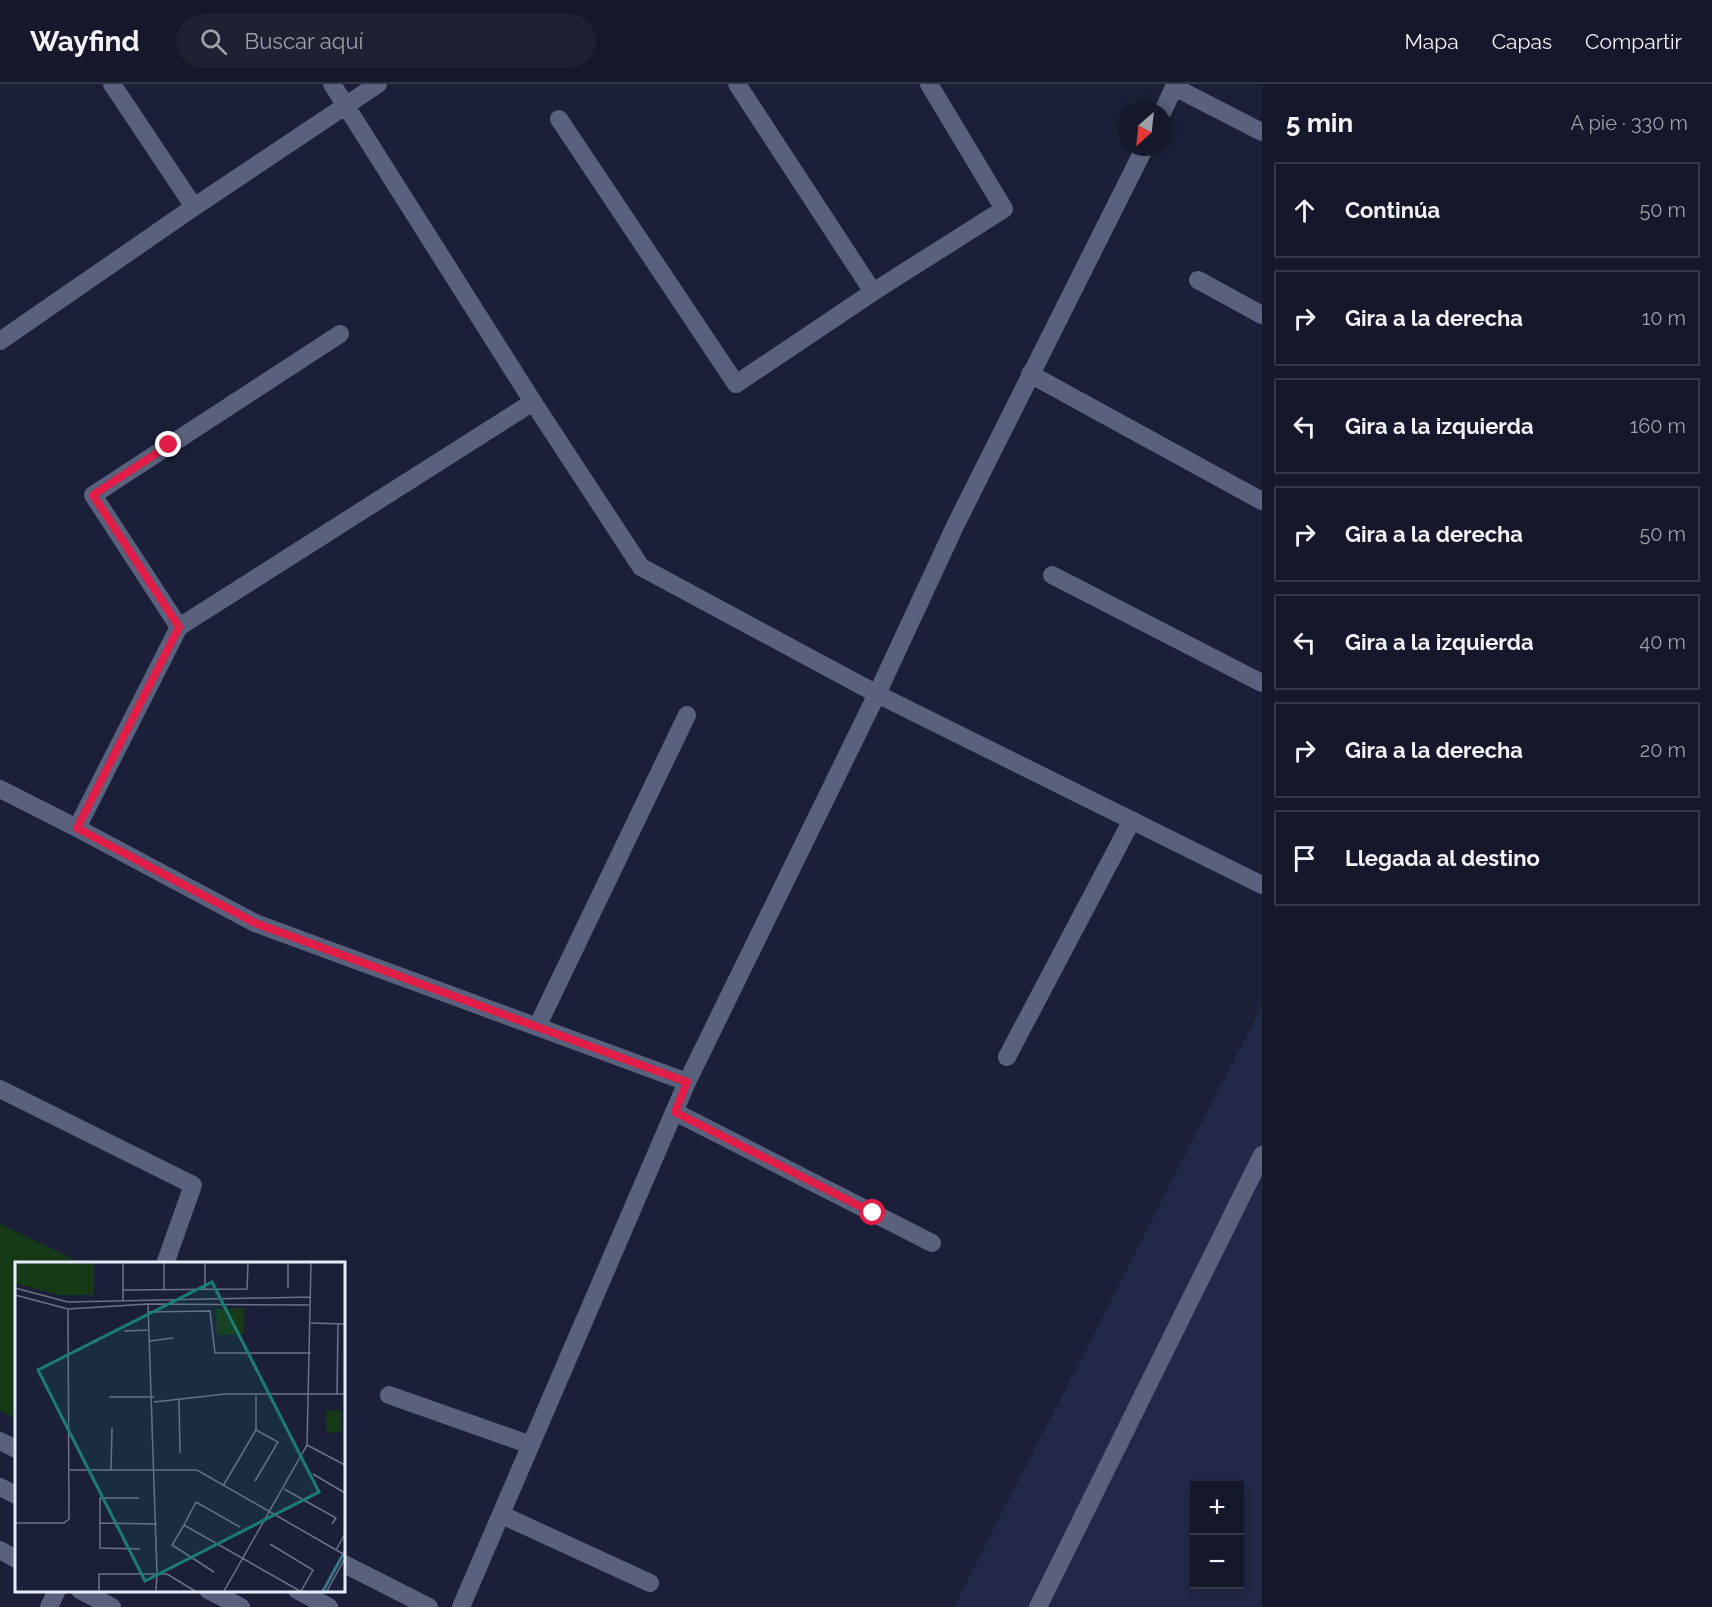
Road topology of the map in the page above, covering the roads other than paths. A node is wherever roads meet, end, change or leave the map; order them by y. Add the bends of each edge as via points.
1 (112, 84) edge
2 (332, 84) edge
3 (378, 84) edge
4 (737, 84) edge
5 (929, 84) edge
6 (1172, 85) edge
7 (1165, 102) edge
8 (345, 104) junction
9 (559, 119) dead end
10 (1262, 132) edge
11 (1140, 156) edge
12 (194, 207) junction
13 (1198, 280) dead end
14 (873, 292) junction
15 (1262, 315) edge
16 (340, 334) dead end
17 (0, 341) edge
18 (1030, 374) junction
19 (533, 402) junction
20 (1262, 501) edge
21 (1052, 575) dead end
22 (179, 627) junction
23 (1262, 683) edge
24 (878, 694) junction
25 (687, 715) dead end
26 (0, 789) edge
27 (1132, 820) junction
28 (77, 828) junction
29 (1262, 885) edge
30 (537, 1027) junction
31 (1007, 1057) dead end
32 (687, 1082) junction
33 (0, 1089) edge
34 (675, 1112) junction
35 (1262, 1155) edge
36 (932, 1243) dead end
37 (165, 1262) edge
38 (389, 1395) dead end
39 (0, 1442) edge
40 (531, 1445) junction
41 (15, 1449) edge
42 (0, 1487) edge
43 (15, 1494) edge
44 (502, 1515) junction
45 (0, 1550) edge
46 (15, 1558) edge
47 (345, 1565) edge
48 (650, 1583) dead end
49 (56, 1592) edge
50 (84, 1592) edge
51 (212, 1592) edge
52 (301, 1592) edge
53 (49, 1607) edge
54 (112, 1607) edge
55 (241, 1607) edge
56 (329, 1607) edge
57 (429, 1607) edge
58 (461, 1607) edge
59 (1038, 1607) edge

1 - 12 street
2 - 8 street
3 - 8 street
4 - 14 street
5 - 14 street via 1004,209
6 - 7 street
6 - 10 street
8 - 12 street
8 - 19 street
9 - 14 street via 736,384
11 - 18 street
12 - 17 street
13 - 15 street
16 - 22 street via 93,495
18 - 20 street
18 - 24 street
19 - 22 street
19 - 24 street via 641,567
21 - 23 street
22 - 28 street
24 - 27 street
24 - 32 street
25 - 30 street
26 - 28 street
27 - 29 street
27 - 31 street
28 - 30 street via 255,923
30 - 32 street
32 - 34 street
33 - 37 street via 193,1185
34 - 36 street
34 - 40 street
35 - 59 street
38 - 40 street
39 - 41 street
40 - 44 street
42 - 43 street
44 - 48 street
44 - 58 street
45 - 46 street
47 - 57 street
49 - 53 street
50 - 54 street
51 - 55 street
52 - 56 street

